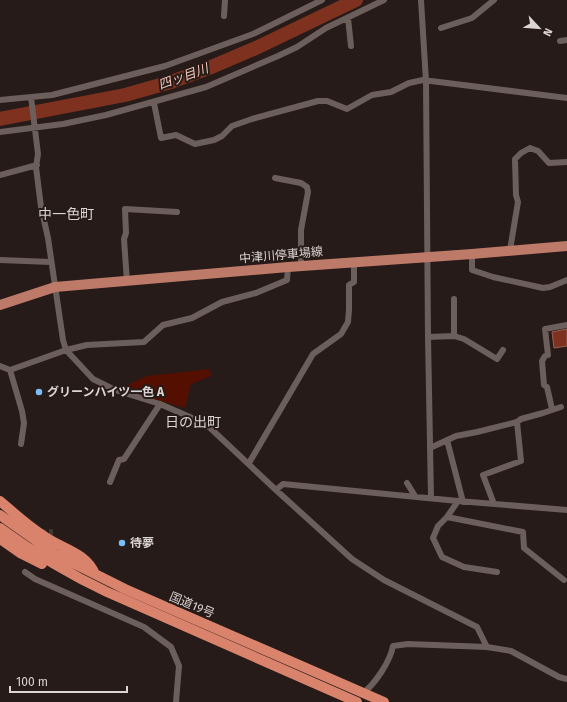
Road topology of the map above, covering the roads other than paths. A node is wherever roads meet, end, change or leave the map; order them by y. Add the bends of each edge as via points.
1 (225, 0) edge
2 (304, 0) edge
3 (322, 0) edge
4 (384, 0) edge
5 (422, 0) edge
6 (494, 0) edge
7 (309, 6) junction
8 (224, 16) dead end
9 (348, 18) junction
10 (441, 28) dead end
11 (567, 40) edge
12 (560, 41) dead end
13 (351, 46) dead end
14 (426, 81) junction
15 (31, 97) junction
16 (567, 98) edge
17 (0, 100) edge
18 (154, 102) junction
19 (36, 128) junction
20 (0, 132) edge
21 (567, 162) edge
22 (37, 165) junction
23 (0, 175) edge
24 (275, 178) dead end
25 (177, 212) dead end
26 (567, 246) edge
27 (510, 250) junction
28 (472, 254) junction
29 (428, 257) junction
30 (0, 260) edge
31 (50, 262) junction
32 (354, 262) junction
33 (301, 266) junction
34 (288, 267) junction
35 (567, 280) edge
36 (127, 282) junction
37 (55, 287) junction
38 (454, 299) dead end
39 (0, 305) edge
40 (567, 325) edge
41 (454, 336) junction
42 (428, 337) junction
43 (66, 350) junction
44 (503, 350) dead end
45 (0, 366) edge
46 (10, 370) junction
47 (160, 404) junction
48 (561, 407) dead end
49 (552, 409) junction
50 (517, 422) junction
51 (447, 440) junction
52 (20, 444) dead end
53 (430, 448) junction
54 (249, 463) junction
55 (110, 482) dead end
56 (407, 482) dead end
57 (276, 490) junction
58 (415, 496) junction
59 (431, 498) junction
60 (0, 501) edge
61 (460, 502) junction
62 (494, 504) junction
63 (567, 510) edge
64 (0, 515) edge
65 (447, 517) junction
66 (0, 528) edge
67 (0, 540) edge
68 (25, 572) dead end
69 (497, 572) dead end
70 (95, 574) junction
71 (76, 577) junction
72 (564, 580) dead end
73 (487, 647) junction
74 (567, 679) edge
75 (363, 693) junction
76 (355, 701) edge
77 (176, 702) edge
78 (384, 702) edge

1 - 8 street
2 - 7 street
3 - 7 street
4 - 9 street
5 - 14 street
6 - 10 street via 472,18
7 - 15 street via 253,34 165,66 52,95
9 - 13 street
9 - 18 street via 278,56 206,87
11 - 12 street
14 - 16 street
14 - 18 street via 409,83 391,92 372,95 347,109 327,101 268,115 232,126 214,140 195,144 176,135 161,138
14 - 29 street
15 - 17 street
15 - 19 street
18 - 19 street via 106,115
19 - 20 street
19 - 22 street
21 - 27 street via 549,163 530,148 515,159 518,202
22 - 23 street
22 - 31 street
24 - 33 street via 307,187 301,230
25 - 36 street via 125,209
26 - 27 main road, 中津川停車場線
27 - 28 main road, 中津川停車場線
28 - 29 main road, 中津川停車場線
28 - 35 street via 472,270 493,277 543,288
29 - 32 main road, 中津川停車場線
29 - 42 street
30 - 31 street
31 - 37 street
32 - 33 main road, 中津川停車場線
32 - 54 street via 354,282 348,285 348,322 341,334 313,354
33 - 34 main road, 中津川停車場線
34 - 36 main road, 中津川停車場線
34 - 43 street via 287,280 256,293 222,302 192,318 162,325 144,342 87,345
36 - 37 main road, 中津川停車場線
37 - 39 main road, 中津川停車場線
37 - 43 street
38 - 41 street
40 - 49 street via 545,329 548,355 542,361 544,385 547,387
41 - 42 street
41 - 44 street via 464,339 497,360
42 - 53 street
43 - 46 street
43 - 47 street via 93,379 116,390
45 - 46 street
46 - 52 street via 24,422
47 - 54 street via 206,424
47 - 55 street via 124,459 119,460
48 - 49 street
49 - 50 street
50 - 51 street
50 - 62 street via 521,461 483,475
51 - 53 street
51 - 61 street
53 - 59 street
54 - 57 street
56 - 58 street
57 - 58 street via 283,484
57 - 73 street via 352,559 384,580 477,627
58 - 59 street
59 - 61 street
60 - 70 highway via 44,536 83,557
61 - 62 street
61 - 65 street
62 - 63 street
64 - 70 highway, 国道19号 via 56,554
65 - 69 street via 438,526 433,538 442,557 464,567
65 - 72 street via 524,532 524,548
66 - 71 highway, 国道19号 via 36,554
67 - 71 highway via 61,574
68 - 77 street via 35,579 144,627 171,647 179,666
70 - 75 highway, 国道19号 via 167,609
71 - 76 highway, 国道19号
73 - 74 street via 511,651
73 - 75 street via 408,644 393,646 384,668
75 - 76 street
75 - 78 highway, 国道19号

